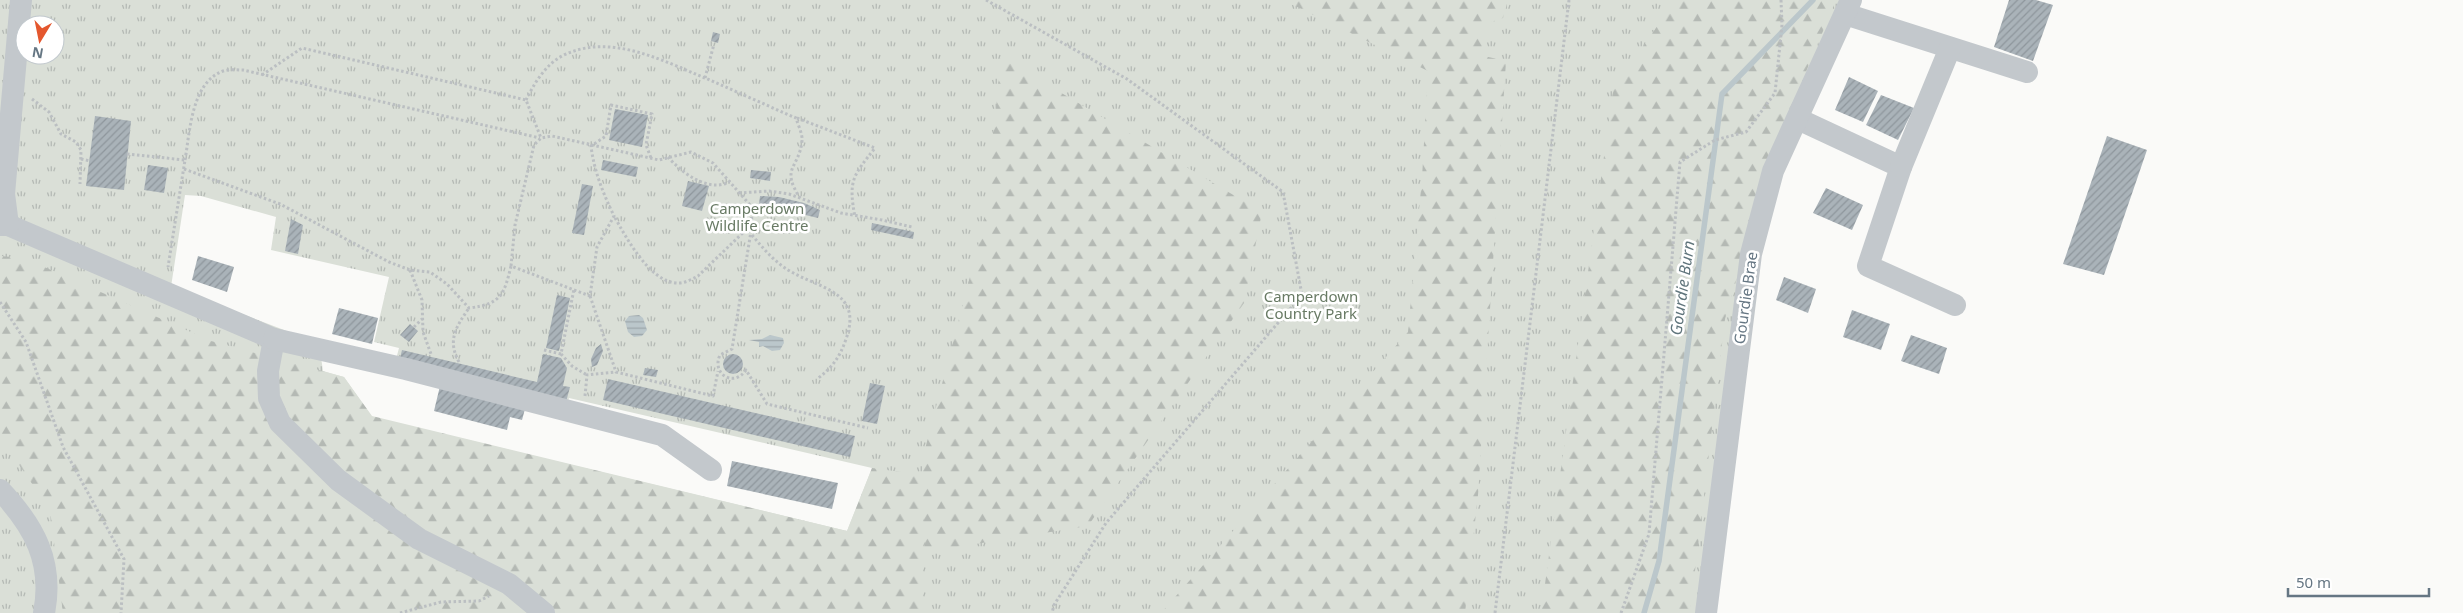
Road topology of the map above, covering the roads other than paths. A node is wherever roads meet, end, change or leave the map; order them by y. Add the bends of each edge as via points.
1 (21, 0) edge
2 (1848, 7) edge
3 (1950, 48) junction
4 (2027, 72) dead end
5 (1798, 119) junction
6 (1901, 167) junction
7 (4, 225) edge
8 (1955, 305) dead end
9 (274, 339) junction
10 (711, 470) dead end
11 (0, 490) edge
12 (44, 613) edge
13 (544, 613) edge
14 (1706, 613) edge

1 - 7 street
2 - 3 street
2 - 5 street, Gourdie Brae
3 - 4 street
3 - 6 street
5 - 6 street
5 - 14 street, Gourdie Brae via 1774,171 1751,254
6 - 8 street via 1868,266
7 - 9 street
9 - 10 street via 662,435
9 - 13 street via 268,371 269,398 280,423 338,480 419,539 509,584
11 - 12 street via 18,509 38,540 47,574

